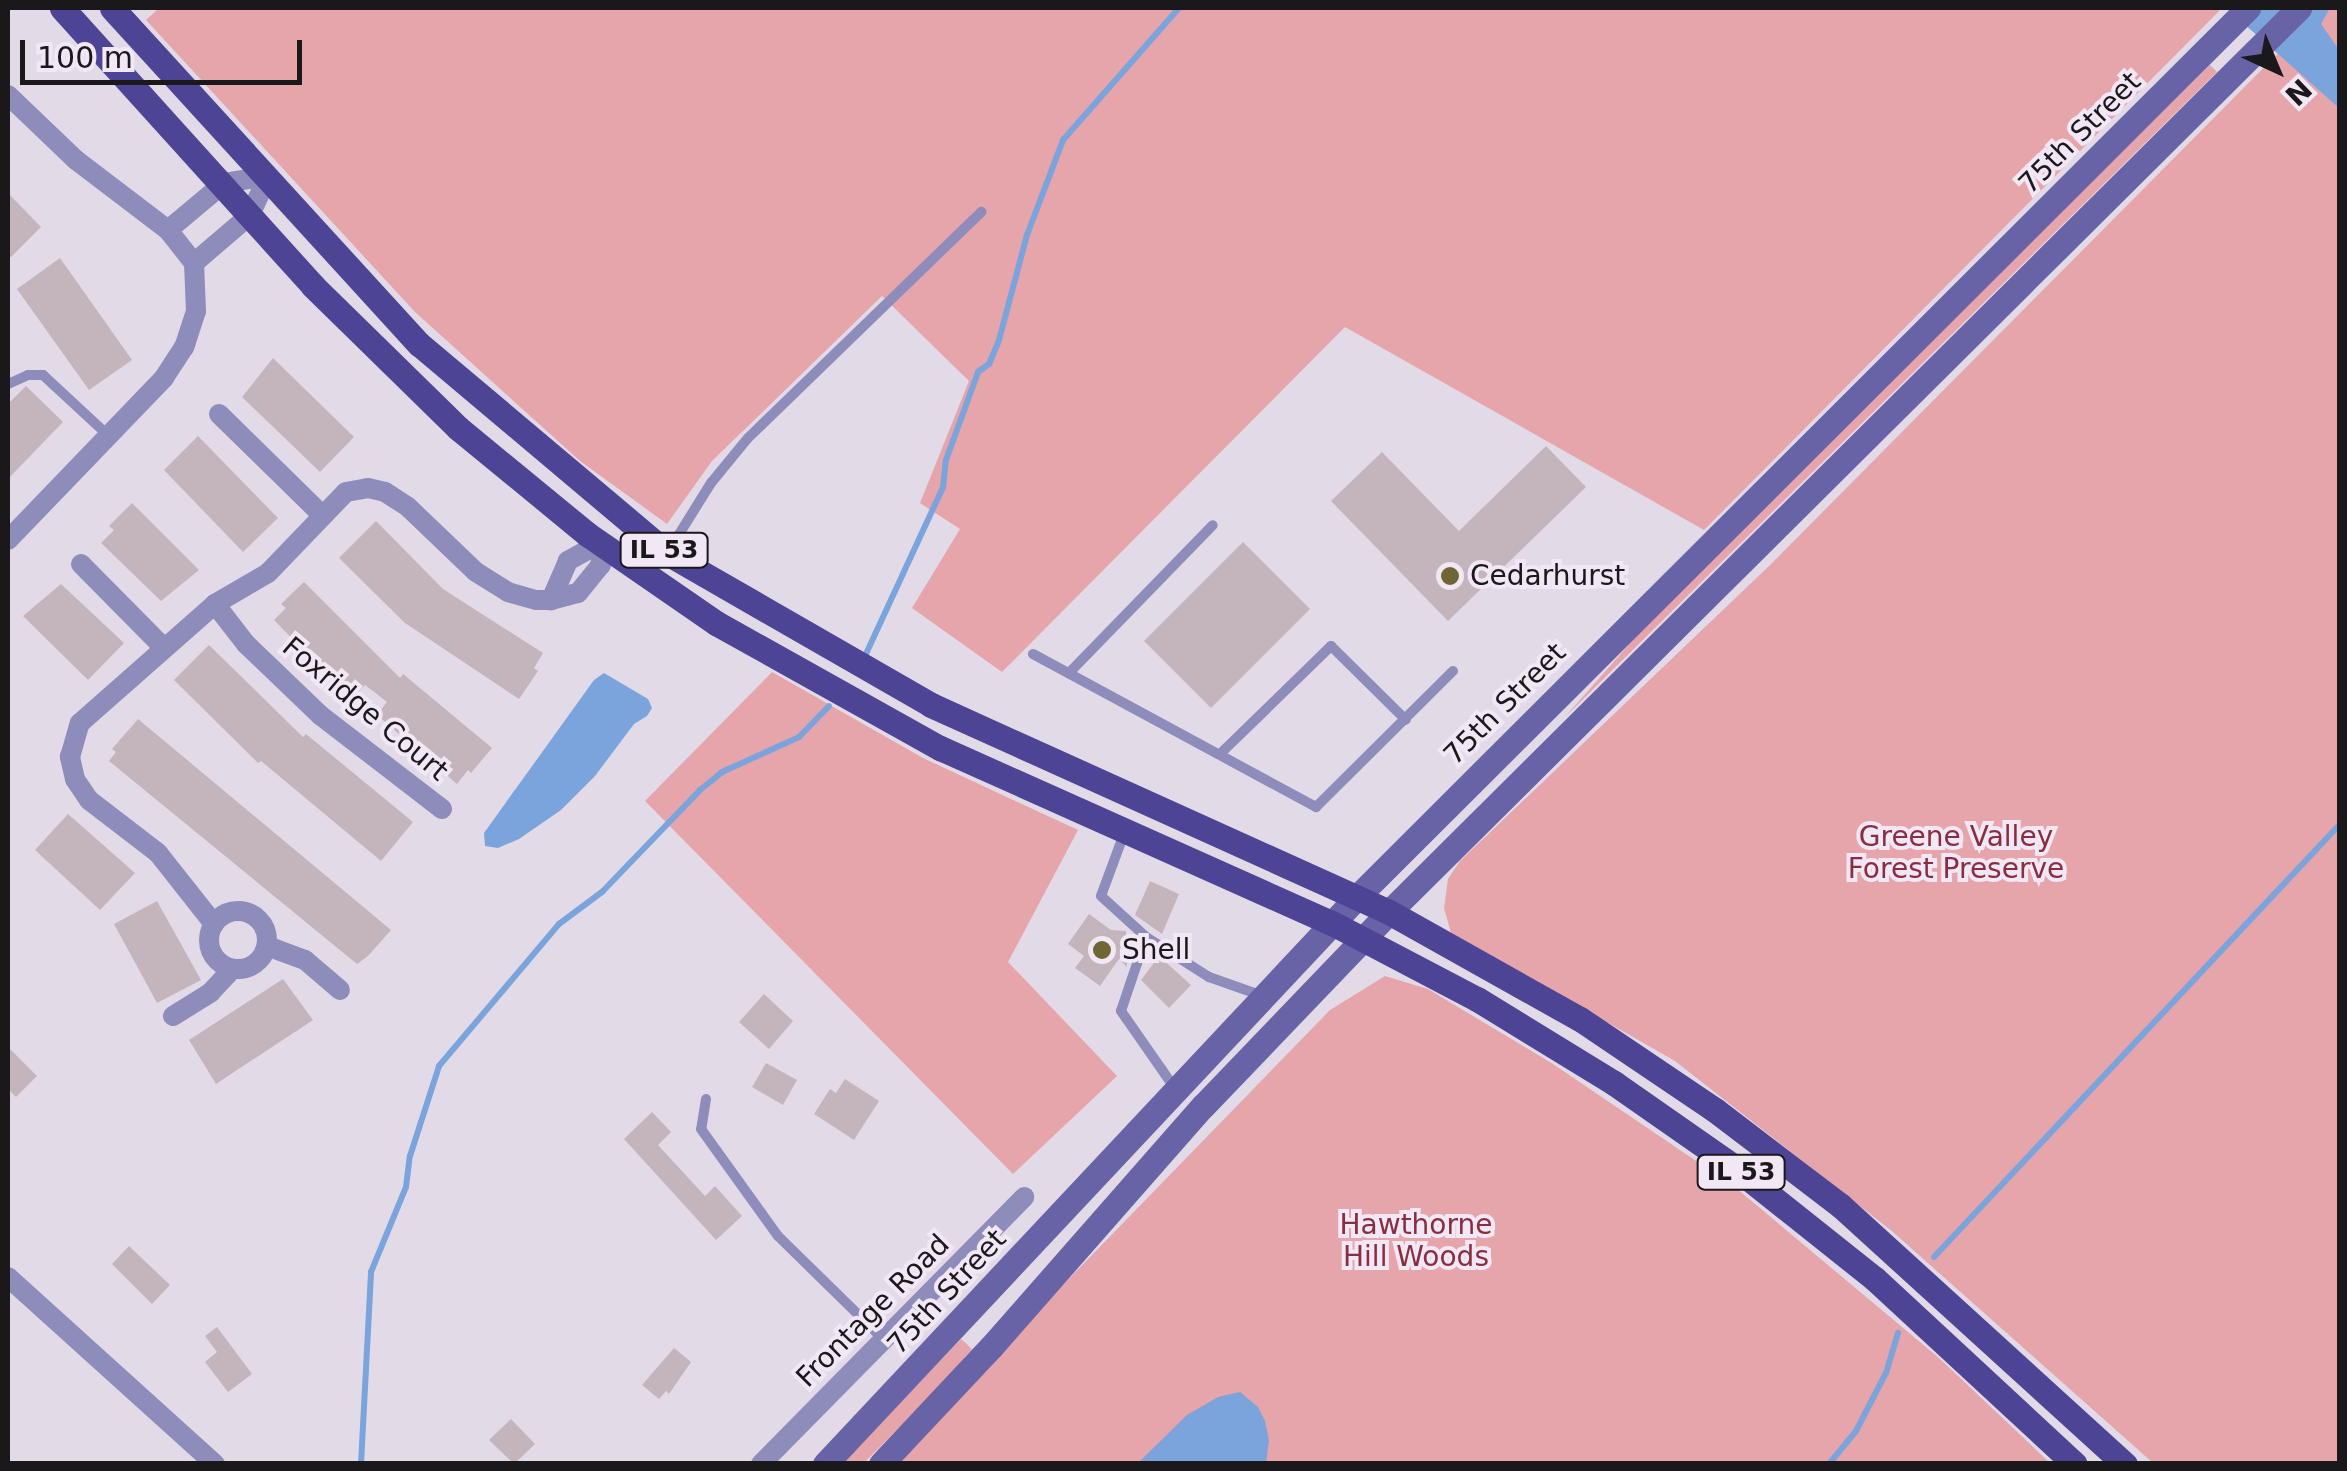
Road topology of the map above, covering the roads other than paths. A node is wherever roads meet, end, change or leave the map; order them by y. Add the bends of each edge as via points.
1 (62, 8) edge
2 (112, 8) edge
3 (2248, 8) edge
4 (2298, 8) edge
5 (8, 95) edge
6 (268, 176) junction
7 (224, 183) junction
8 (981, 212) dead end
9 (250, 214) junction
10 (168, 230) junction
11 (194, 263) junction
12 (8, 384) edge
13 (219, 414) dead end
14 (110, 436) junction
15 (321, 514) junction
16 (621, 515) junction
17 (1213, 525) dead end
18 (8, 540) edge
19 (600, 543) junction
20 (667, 553) junction
21 (81, 564) dead end
22 (215, 604) junction
23 (164, 646) junction
24 (1033, 654) dead end
25 (1454, 671) dead end
26 (1069, 674) junction
27 (1406, 720) junction
28 (1220, 754) junction
29 (442, 810) dead end
30 (1126, 830) junction
31 (1357, 897) junction
32 (1389, 912) junction
33 (1332, 923) junction
34 (214, 924) junction
35 (1146, 937) junction
36 (1364, 940) junction
37 (266, 946) junction
38 (232, 968) junction
39 (340, 990) dead end
40 (1261, 996) junction
41 (173, 1016) dead end
42 (1174, 1087) junction
43 (706, 1099) dead end
44 (1024, 1197) dead end
45 (8, 1276) edge
46 (884, 1338) junction
47 (215, 1464) edge
48 (761, 1464) edge
49 (825, 1464) edge
50 (880, 1464) edge
51 (2075, 1464) edge
52 (2125, 1464) edge

1 - 7 main road, IL 53
2 - 6 main road, IL 53
3 - 31 main road, 75th Street
4 - 32 main road
5 - 10 street via 76,160
6 - 7 street
6 - 9 street
6 - 16 main road, IL 53 via 419,344
7 - 9 main road, IL 53
7 - 10 street
8 - 20 lane via 748,438
9 - 11 street
9 - 19 main road, IL 53 via 313,286 458,428
10 - 11 street
11 - 14 street via 196,311 184,347
12 - 14 lane via 43,375
13 - 15 street
14 - 18 street
15 - 19 street via 346,492 385,492 476,572 508,592 551,600 568,561
15 - 22 street via 268,573
16 - 19 lane
16 - 20 main road, IL 53
17 - 26 lane
19 - 30 main road, IL 53 via 716,622 940,748
20 - 31 main road, IL 53 via 931,705
21 - 23 street
22 - 23 street
22 - 29 street, Foxridge Court via 320,715
23 - 34 street via 80,723 70,757 89,800 158,852
24 - 26 lane
25 - 27 lane
26 - 28 lane
27 - 28 lane via 1316,807
27 - 28 lane via 1331,646
30 - 33 main road, IL 53
30 - 35 lane via 1101,896
31 - 32 main road, IL 53
31 - 33 main road, 75th Street
32 - 36 main road
32 - 52 main road, IL 53 via 1580,1019 1776,1155 1910,1264
33 - 36 main road, IL 53
33 - 40 main road, 75th Street
34 - 37 street via 230,912 250,913 264,926
34 - 38 street via 211,951
35 - 40 lane via 1209,976
35 - 42 lane via 1121,1011
36 - 50 main road via 1203,1106
36 - 51 main road, IL 53 via 1527,1029 1734,1166 1875,1278
37 - 38 street via 258,962
37 - 39 street via 305,960
38 - 41 street via 210,993
40 - 42 main road, 75th Street
42 - 49 main road, 75th Street
43 - 46 lane via 702,1129 778,1236
44 - 46 street, Frontage Road
45 - 47 street
46 - 48 street, Frontage Road

